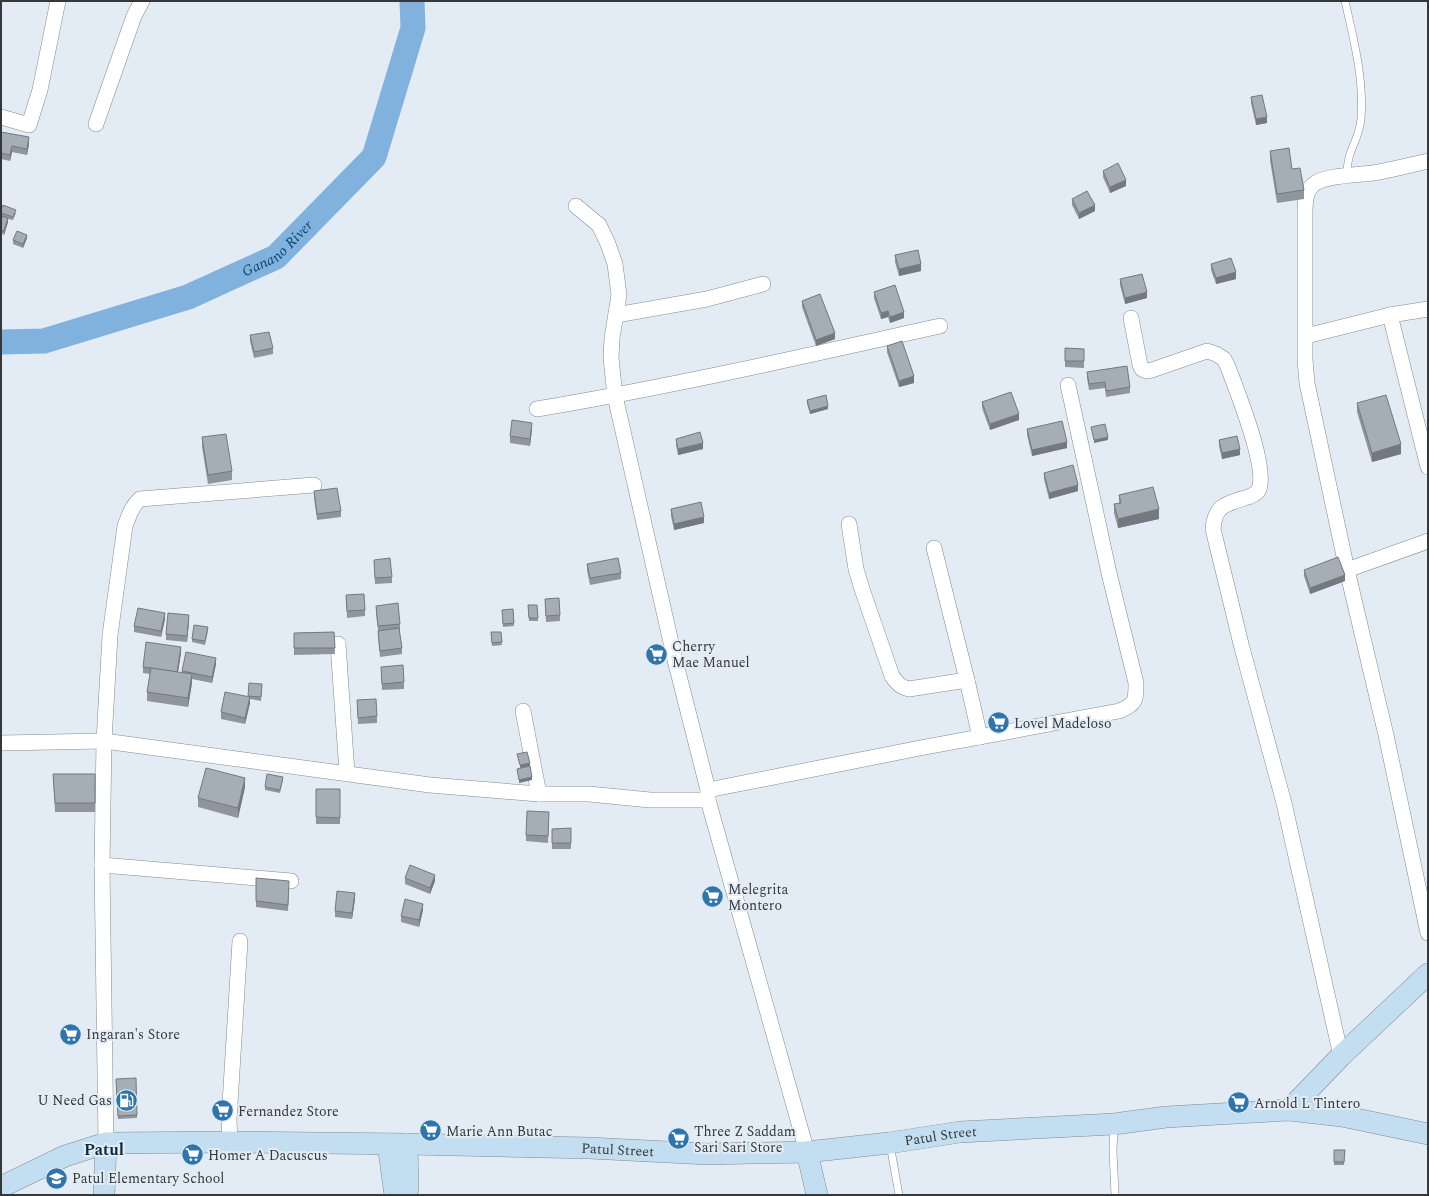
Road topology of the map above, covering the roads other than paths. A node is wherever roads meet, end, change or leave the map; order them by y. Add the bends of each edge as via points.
1 (58, 1) edge
2 (142, 1) edge
3 (1345, 1) edge
4 (1, 117) edge
5 (96, 124) dead end
6 (1428, 160) edge
7 (1346, 175) junction
8 (576, 206) dead end
9 (763, 284) dead end
10 (1428, 309) edge
11 (616, 315) junction
12 (1390, 315) junction
13 (1131, 318) dead end
14 (940, 326) dead end
15 (1306, 336) junction
16 (1068, 385) dead end
17 (615, 396) junction
18 (538, 409) dead end
19 (1428, 467) edge
20 (314, 485) dead end
21 (849, 524) dead end
22 (1428, 541) edge
23 (934, 548) dead end
24 (1347, 570) junction
25 (338, 644) dead end
26 (968, 680) junction
27 (523, 711) dead end
28 (980, 737) junction
29 (104, 741) junction
30 (1, 743) edge
31 (347, 773) junction
32 (539, 794) junction
33 (708, 795) junction
34 (102, 865) junction
35 (291, 880) dead end
36 (1428, 933) edge
37 (240, 941) dead end
38 (1428, 974) edge
39 (1341, 1056) junction
40 (1289, 1110) junction
41 (1114, 1124) junction
42 (1428, 1134) edge
43 (230, 1142) junction
44 (106, 1143) junction
45 (889, 1143) junction
46 (397, 1144) junction
47 (807, 1152) junction
48 (1, 1187) edge
49 (104, 1195) edge
50 (395, 1195) edge
51 (406, 1195) edge
52 (817, 1195) edge
53 (899, 1195) edge
54 (1115, 1195) edge

1 - 4 street via 40,90 29,125
2 - 5 street via 134,16
3 - 7 lane via 1360,69 1361,104 1361,120
6 - 7 street via 1373,173
7 - 15 street via 1317,182 1306,197
8 - 11 street via 599,225 608,244 615,264 619,295
9 - 11 street via 707,299
10 - 12 street
11 - 17 street via 611,358
12 - 15 street
12 - 19 street
13 - 39 street via 1142,370 1152,370 1207,351 1224,359 1253,437 1261,477 1259,489 1255,494 1223,506 1217,511 1213,529 1284,803
14 - 17 street
15 - 24 street via 1307,383
16 - 28 street via 1109,574 1136,683 1136,696 1130,706 1119,710
17 - 18 street
17 - 33 street
20 - 29 street via 140,500 133,505 125,526 110,635
21 - 26 street via 856,569 892,676 902,688 909,689
22 - 24 street
23 - 26 street
24 - 36 street via 1386,735
25 - 31 street
26 - 28 street
27 - 32 street
28 - 33 street
29 - 30 street
29 - 31 street
29 - 34 street
31 - 32 street via 430,785
32 - 33 street via 589,794 650,800
33 - 47 street
34 - 35 street
34 - 44 street
37 - 43 street via 229,1120
38 - 39 main road
39 - 40 main road
40 - 41 main road, Patul Street via 1166,1117
40 - 42 main road, Patul Street via 1342,1116
41 - 45 main road, Patul Street via 960,1132
41 - 54 lane
43 - 44 main road, Patul Street
43 - 46 main road, Patul Street
44 - 48 main road, Patul Street via 65,1156
44 - 49 main road
45 - 47 main road, Patul Street
45 - 53 lane
46 - 47 main road, Patul Street via 589,1148 708,1154
46 - 50 main road
46 - 51 main road via 408,1189
47 - 52 main road

